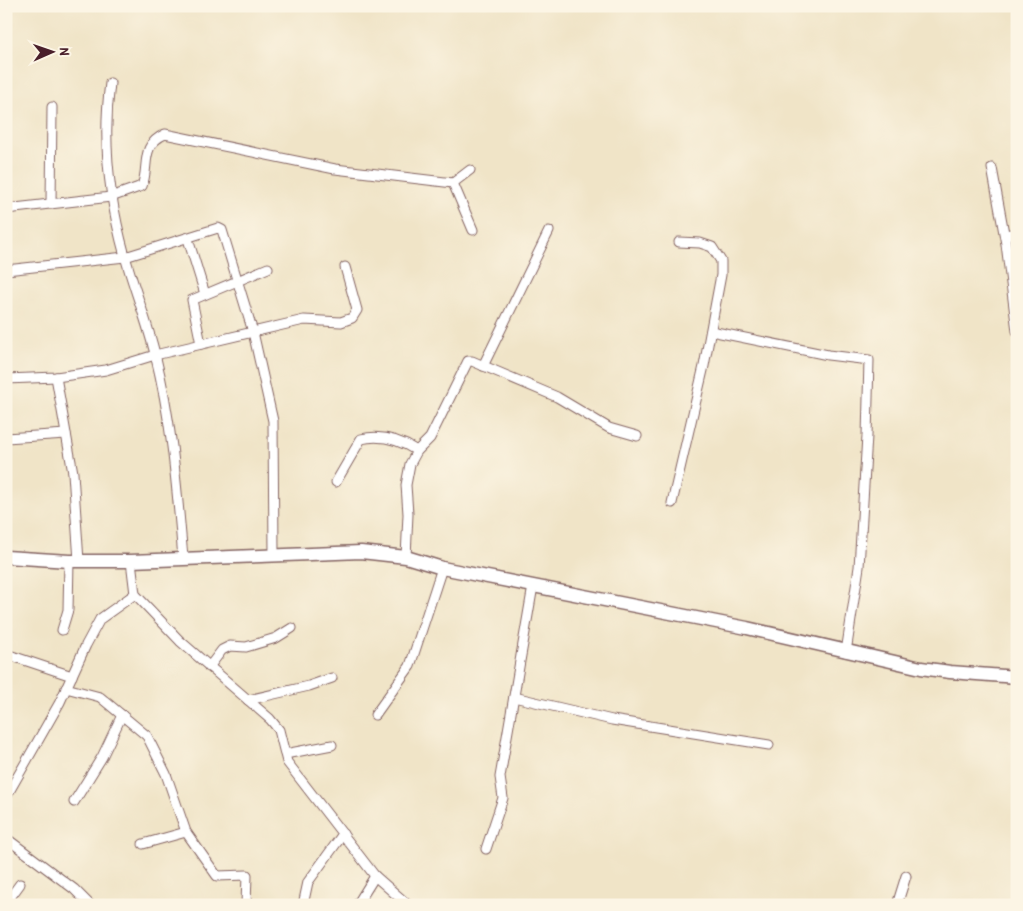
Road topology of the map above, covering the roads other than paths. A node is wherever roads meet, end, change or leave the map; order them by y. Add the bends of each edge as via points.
1 (110, 83) dead end
2 (52, 107) dead end
3 (992, 168) dead end
4 (470, 170) dead end
5 (453, 183) junction
6 (111, 197) junction
7 (51, 204) junction
8 (6, 209) edge
9 (473, 230) dead end
10 (549, 231) dead end
11 (1017, 233) edge
12 (1005, 235) junction
13 (188, 239) junction
14 (679, 242) dead end
15 (125, 257) junction
16 (345, 267) dead end
17 (268, 268) dead end
18 (6, 270) edge
19 (237, 281) junction
20 (205, 294) junction
21 (1017, 331) edge
22 (253, 332) junction
23 (711, 332) junction
24 (201, 344) junction
25 (156, 355) junction
26 (483, 366) junction
27 (56, 377) junction
28 (6, 379) edge
29 (66, 434) junction
30 (637, 436) dead end
31 (6, 438) edge
32 (417, 451) junction
33 (336, 482) dead end
34 (672, 503) dead end
35 (274, 554) junction
36 (406, 557) junction
37 (6, 558) edge
38 (183, 558) junction
39 (74, 561) junction
40 (131, 561) junction
41 (442, 568) junction
42 (533, 586) junction
43 (135, 594) junction
44 (292, 628) dead end
45 (62, 630) dead end
46 (846, 652) junction
47 (6, 654) edge
48 (209, 666) junction
49 (72, 676) junction
50 (1017, 677) edge
51 (332, 678) dead end
52 (66, 688) junction
53 (514, 697) junction
54 (248, 700) junction
55 (122, 715) junction
56 (375, 715) dead end
57 (332, 746) dead end
58 (769, 746) dead end
59 (285, 754) junction
60 (6, 797) edge
61 (74, 802) dead end
62 (186, 832) junction
63 (343, 834) junction
64 (6, 838) edge
65 (143, 844) dead end
66 (486, 849) dead end
67 (375, 876) junction
68 (906, 876) dead end
69 (20, 884) dead end
70 (399, 902) edge
71 (6, 903) edge
72 (90, 905) edge
73 (246, 905) edge
74 (303, 905) edge
75 (357, 905) edge
76 (408, 905) edge
77 (896, 905) edge

1 - 6 street via 106,147
2 - 7 street
3 - 12 street
4 - 5 street
5 - 6 street via 335,169 164,134 155,138 149,147 142,186
5 - 9 street
6 - 7 street
6 - 15 street
7 - 8 street
10 - 26 street
11 - 12 street
12 - 21 street
13 - 15 street
13 - 19 street via 220,228
13 - 20 street
14 - 23 street via 700,243 712,247 719,255 721,275
15 - 18 street
15 - 25 street
16 - 22 street via 357,310 352,318 341,322 304,320
17 - 19 street
19 - 20 street
19 - 22 street
20 - 24 street via 191,301
22 - 24 street
22 - 35 street via 273,421
23 - 34 street
23 - 46 street via 869,360 868,436 859,566
24 - 25 street
25 - 27 street via 106,370
25 - 38 street via 176,470
26 - 30 street via 557,397 609,428
26 - 32 street via 472,361 465,364 430,438
27 - 28 street
27 - 29 street
29 - 31 street
29 - 39 street via 73,474
32 - 33 street via 402,442 374,436 361,439
32 - 36 street via 410,464 406,486
35 - 36 main road via 361,552
35 - 38 main road
36 - 41 main road
37 - 39 main road
38 - 40 main road
39 - 40 main road
39 - 45 street
40 - 43 street
41 - 42 main road
41 - 56 street via 410,666
42 - 46 main road via 747,628
42 - 53 street
43 - 48 street
43 - 49 street via 100,619
44 - 48 street via 276,638 246,647 230,646 222,650
46 - 50 main road via 950,672
47 - 49 street
48 - 54 street
49 - 52 street
51 - 54 street
52 - 55 street via 100,698
52 - 60 street
53 - 58 street via 612,720
53 - 66 street via 500,777 503,798
54 - 59 street via 279,730
55 - 61 street via 102,757
55 - 62 street via 147,736 166,774
57 - 59 street
59 - 63 street via 287,762
62 - 65 street
62 - 73 street via 217,876 247,875
63 - 67 street
63 - 74 street via 308,882
64 - 72 street via 52,871
67 - 70 street
67 - 75 street
68 - 77 street
69 - 71 street
70 - 76 street

